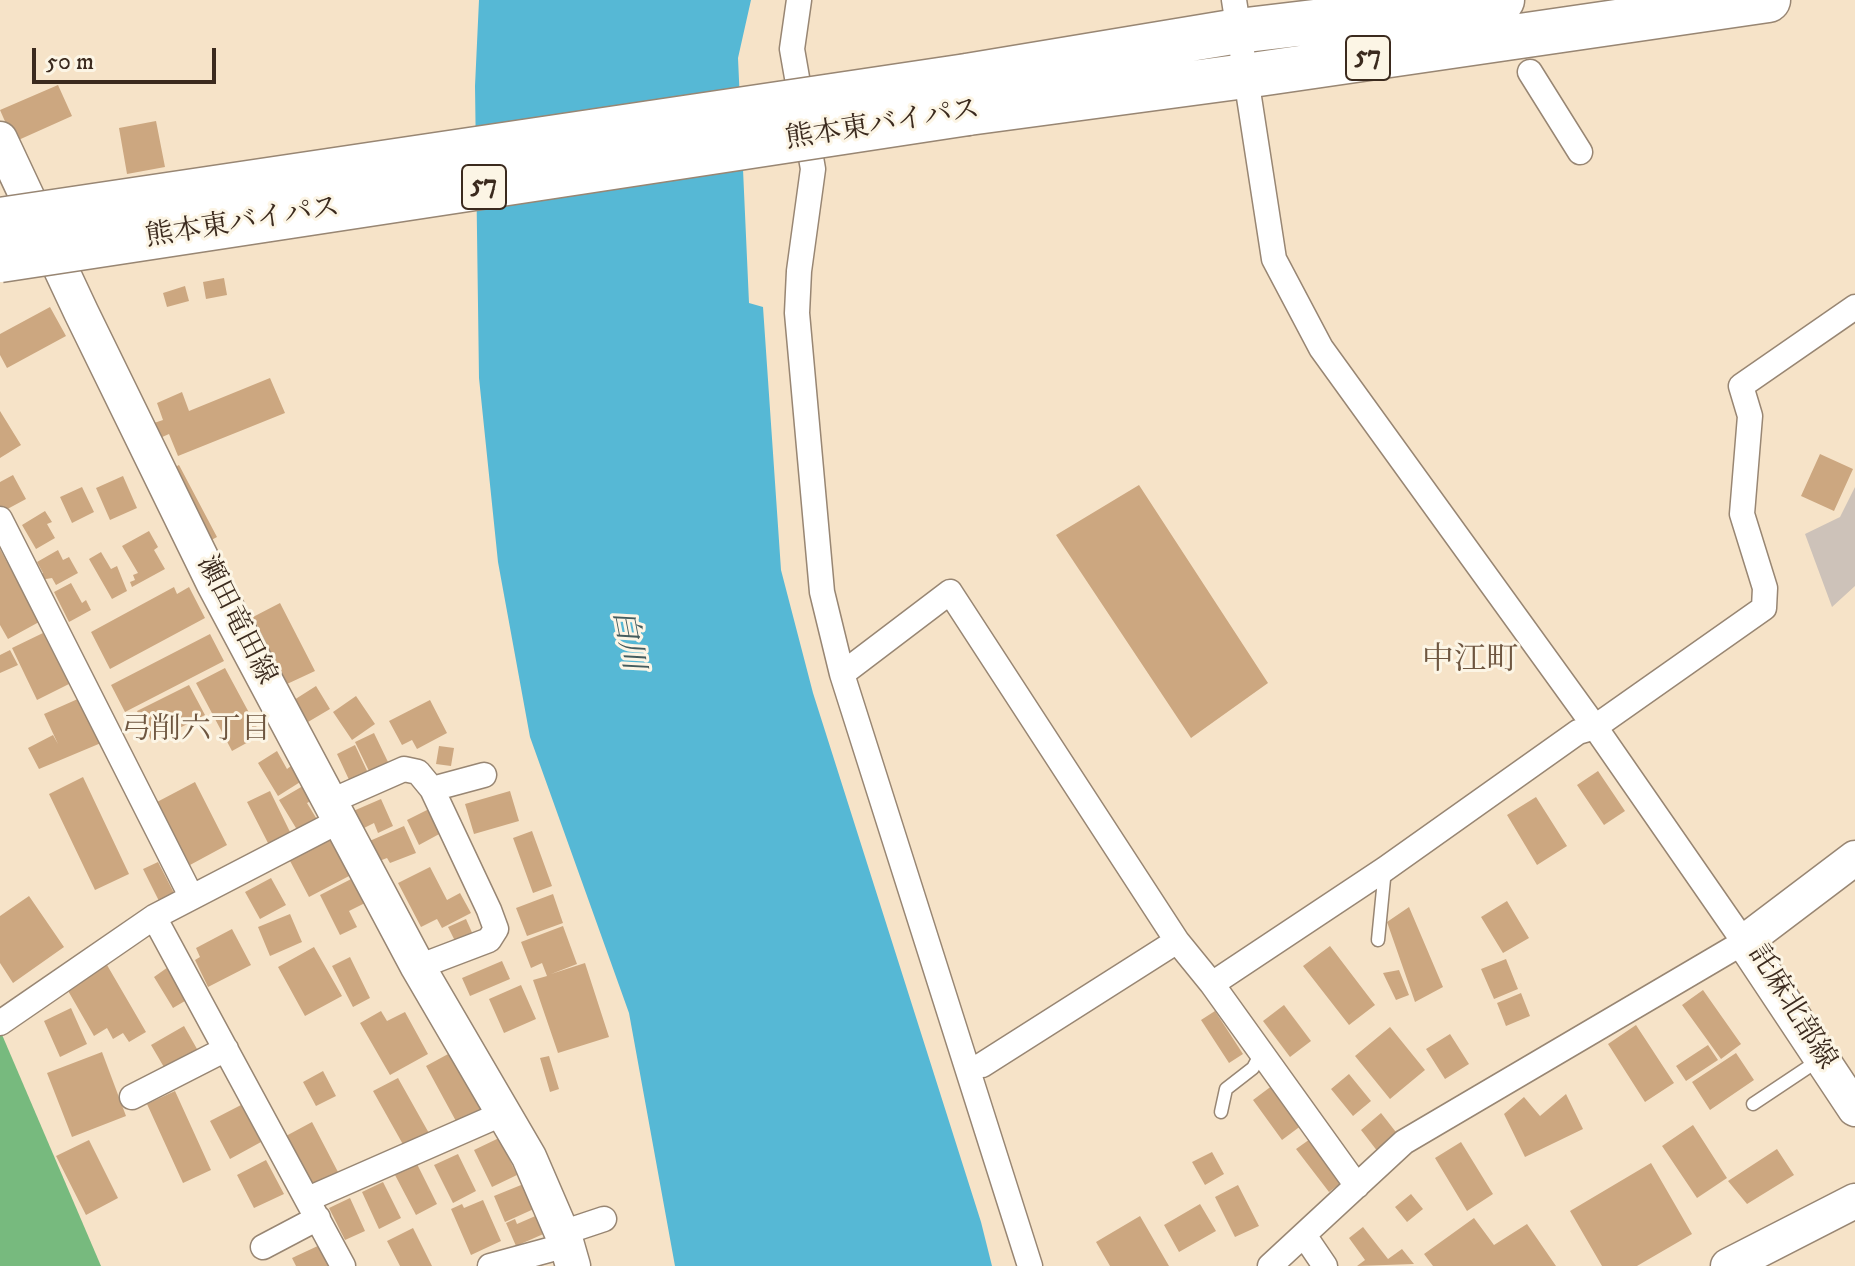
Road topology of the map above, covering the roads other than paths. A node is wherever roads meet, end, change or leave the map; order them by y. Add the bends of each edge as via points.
1 (799, 0) edge
2 (1502, 0) edge
3 (1768, 0) edge
4 (1236, 16) edge
5 (1530, 72) dead end
6 (1245, 76) junction
7 (967, 95) junction
8 (0, 139) edge
9 (1580, 152) dead end
10 (0, 220) edge
11 (0, 260) edge
12 (1855, 307) edge
13 (0, 519) edge
14 (842, 674) junction
15 (1595, 727) junction
16 (484, 775) dead end
17 (432, 789) junction
18 (334, 811) junction
19 (1855, 858) edge
20 (1385, 869) junction
21 (191, 896) junction
22 (154, 917) junction
23 (1378, 940) dead end
24 (1177, 941) junction
25 (1744, 942) junction
26 (418, 967) junction
27 (1212, 984) junction
28 (0, 1023) edge
29 (226, 1049) junction
30 (1261, 1053) junction
31 (1821, 1058) junction
32 (982, 1065) dead end
33 (132, 1097) dead end
34 (1753, 1104) dead end
35 (1855, 1109) edge
36 (1221, 1112) dead end
37 (504, 1113) junction
38 (1357, 1186) junction
39 (1855, 1201) edge
40 (313, 1208) junction
41 (604, 1219) dead end
42 (1304, 1235) junction
43 (263, 1247) dead end
44 (567, 1248) edge
45 (343, 1266) edge
46 (490, 1266) edge
47 (1030, 1266) edge
48 (1270, 1266) edge
49 (1325, 1266) edge
50 (1728, 1266) edge

1 - 14 street via 792,49 813,169 797,313 822,592
2 - 4 highway, 熊本東バイパス / 57
3 - 6 highway, 熊本東バイパス / 57
4 - 6 street
4 - 7 highway, 熊本東バイパス / 57
5 - 9 street
6 - 7 highway, 熊本東バイパス / 57
6 - 15 street via 1274,259 1314,335
7 - 10 highway, 熊本東バイパス / 57, bridge
7 - 11 highway, 熊本東バイパス / 57, bridge
8 - 18 main road, 瀬田竜田線 via 214,584
12 - 15 street via 1741,386 1750,416 1742,514 1765,588 1764,608
13 - 21 street
14 - 24 street via 950,592
14 - 47 street
15 - 20 street via 1578,732
15 - 25 street
16 - 17 street
17 - 18 street via 418,772 404,769
17 - 26 street via 496,929 489,940
18 - 21 street
18 - 26 main road, 瀬田竜田線
19 - 25 main road, 託麻北部線
20 - 23 lane
20 - 27 street
21 - 22 street
22 - 28 street
22 - 29 street
24 - 27 street
24 - 32 street
25 - 31 main road, 託麻北部線
25 - 38 street via 1404,1142
26 - 37 main road, 瀬田竜田線
27 - 30 street
29 - 33 street
29 - 40 street
30 - 36 lane via 1253,1068 1226,1089
30 - 38 street
31 - 34 lane
31 - 35 main road, 託麻北部線
37 - 40 street
37 - 44 main road, 瀬田竜田線 via 529,1157
38 - 42 street
39 - 50 main road
40 - 43 street
40 - 45 street
41 - 44 street
42 - 48 street
42 - 49 street
44 - 46 street

